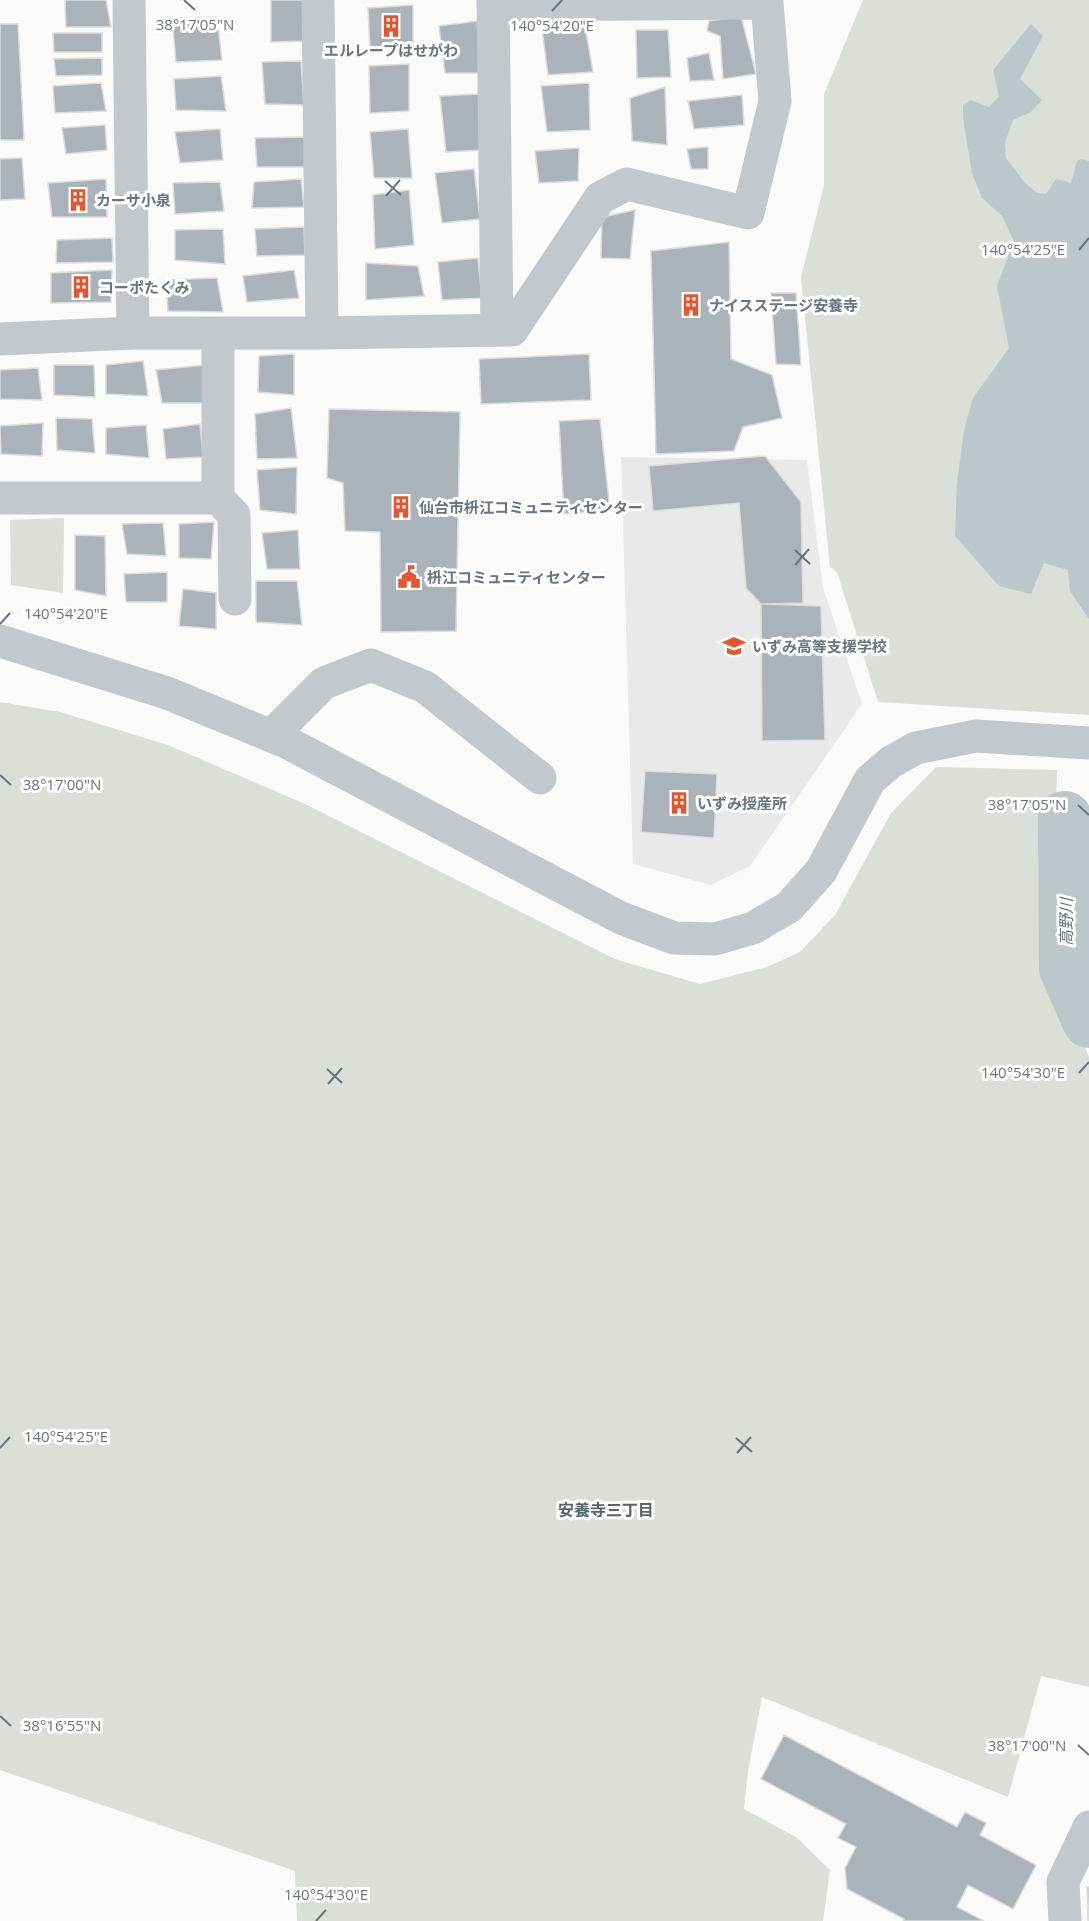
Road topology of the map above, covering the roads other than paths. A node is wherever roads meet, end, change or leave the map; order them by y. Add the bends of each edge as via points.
1 (129, 0) edge
2 (318, 0) edge
3 (493, 2) edge
4 (497, 330) junction
5 (133, 333) junction
6 (218, 333) junction
7 (322, 333) junction
8 (0, 339) edge
9 (0, 498) edge
10 (218, 498) junction
11 (235, 599) dead end
12 (0, 641) edge
13 (271, 736) junction
14 (1089, 743) edge
15 (540, 778) dead end
16 (1089, 1827) edge
17 (1065, 1921) edge

1 - 5 street
2 - 7 street
3 - 4 street
3 - 4 street via 767,3 775,101 748,213 627,184 600,198 512,330
4 - 7 street
5 - 6 street
5 - 8 street
6 - 7 street
6 - 10 street
9 - 10 street
10 - 11 street via 234,515
12 - 13 street via 167,693
13 - 14 street via 621,918 674,938 715,939 753,928 789,907 821,871 870,780 916,748 976,736
13 - 15 street via 324,682 371,665 425,687
16 - 17 street via 1064,1882

